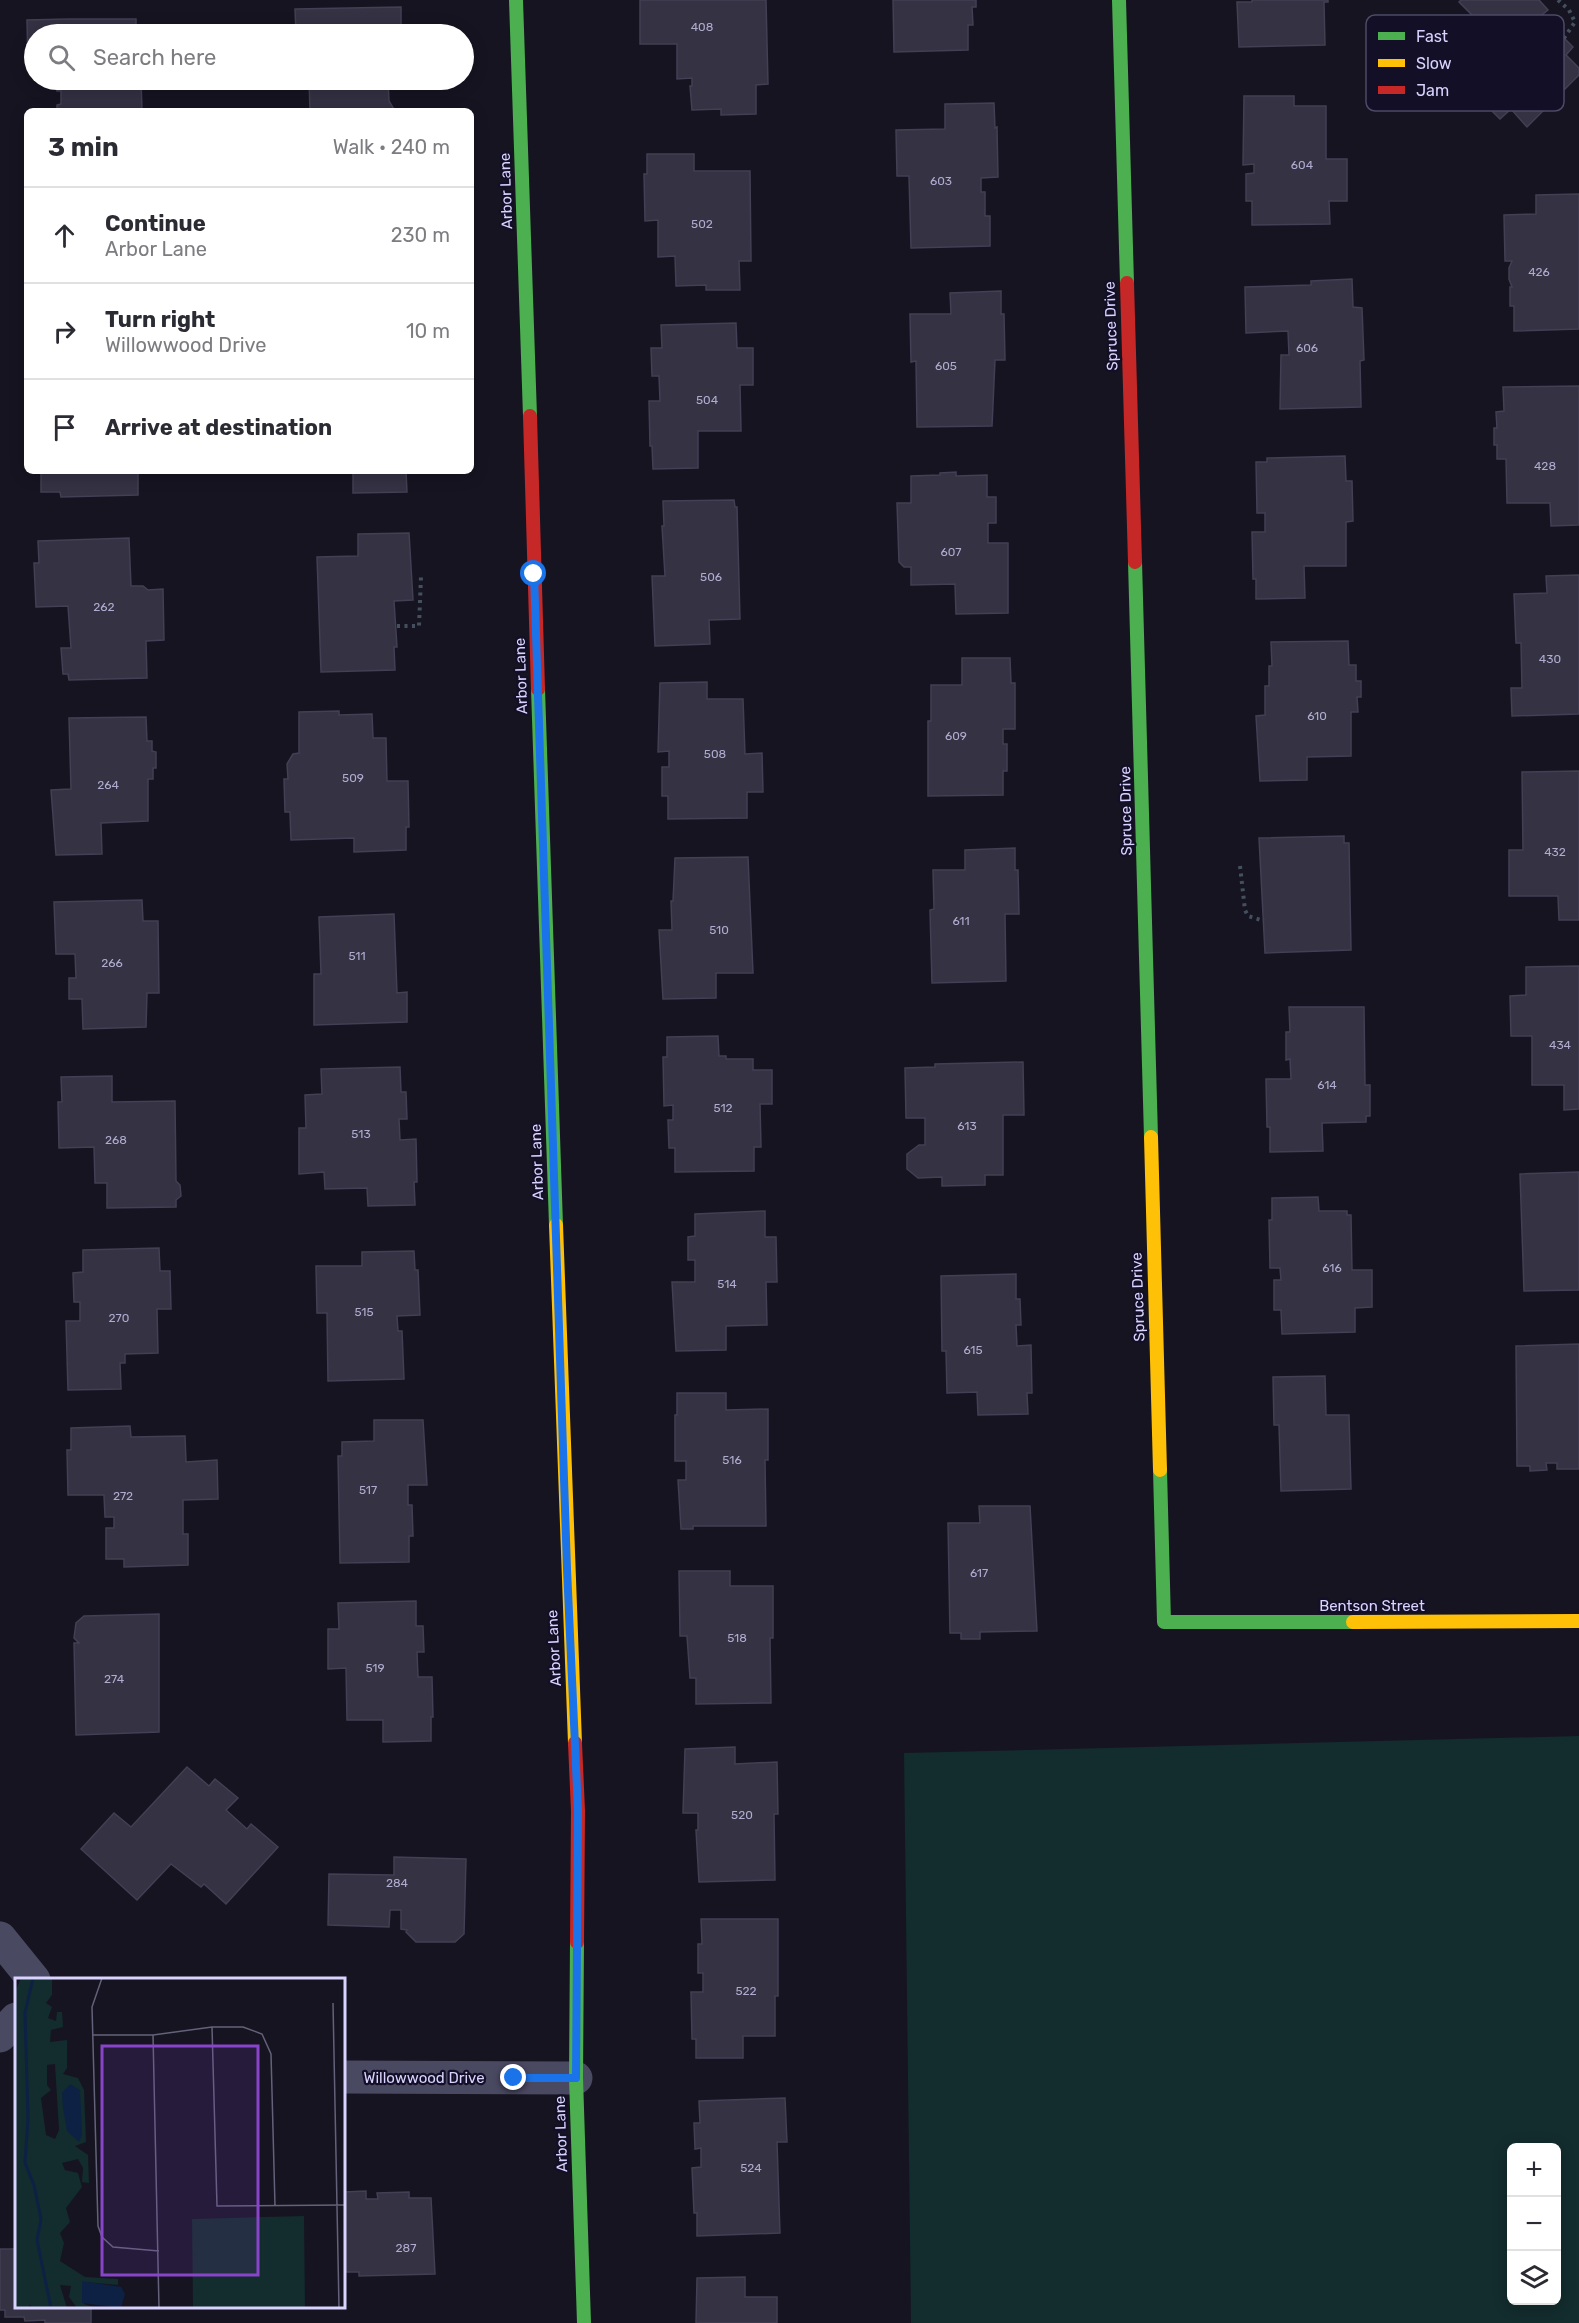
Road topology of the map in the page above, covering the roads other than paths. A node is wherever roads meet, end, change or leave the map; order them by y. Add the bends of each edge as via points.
1 (516, 0) edge
2 (1119, 0) edge
3 (1164, 1622) joint
4 (1579, 1622) edge
5 (0, 1938) edge
6 (32, 1978) edge
7 (15, 2020) edge
8 (0, 2036) edge
9 (345, 2078) edge
10 (576, 2078) junction
11 (584, 2323) edge

1 - 10 street, Arbor Lane via 578,1811
2 - 3 street, Spruce Drive
3 - 4 street, Bentson Street
5 - 6 street
7 - 8 street
9 - 10 street, Willowwood Drive
10 - 11 street, Arbor Lane

